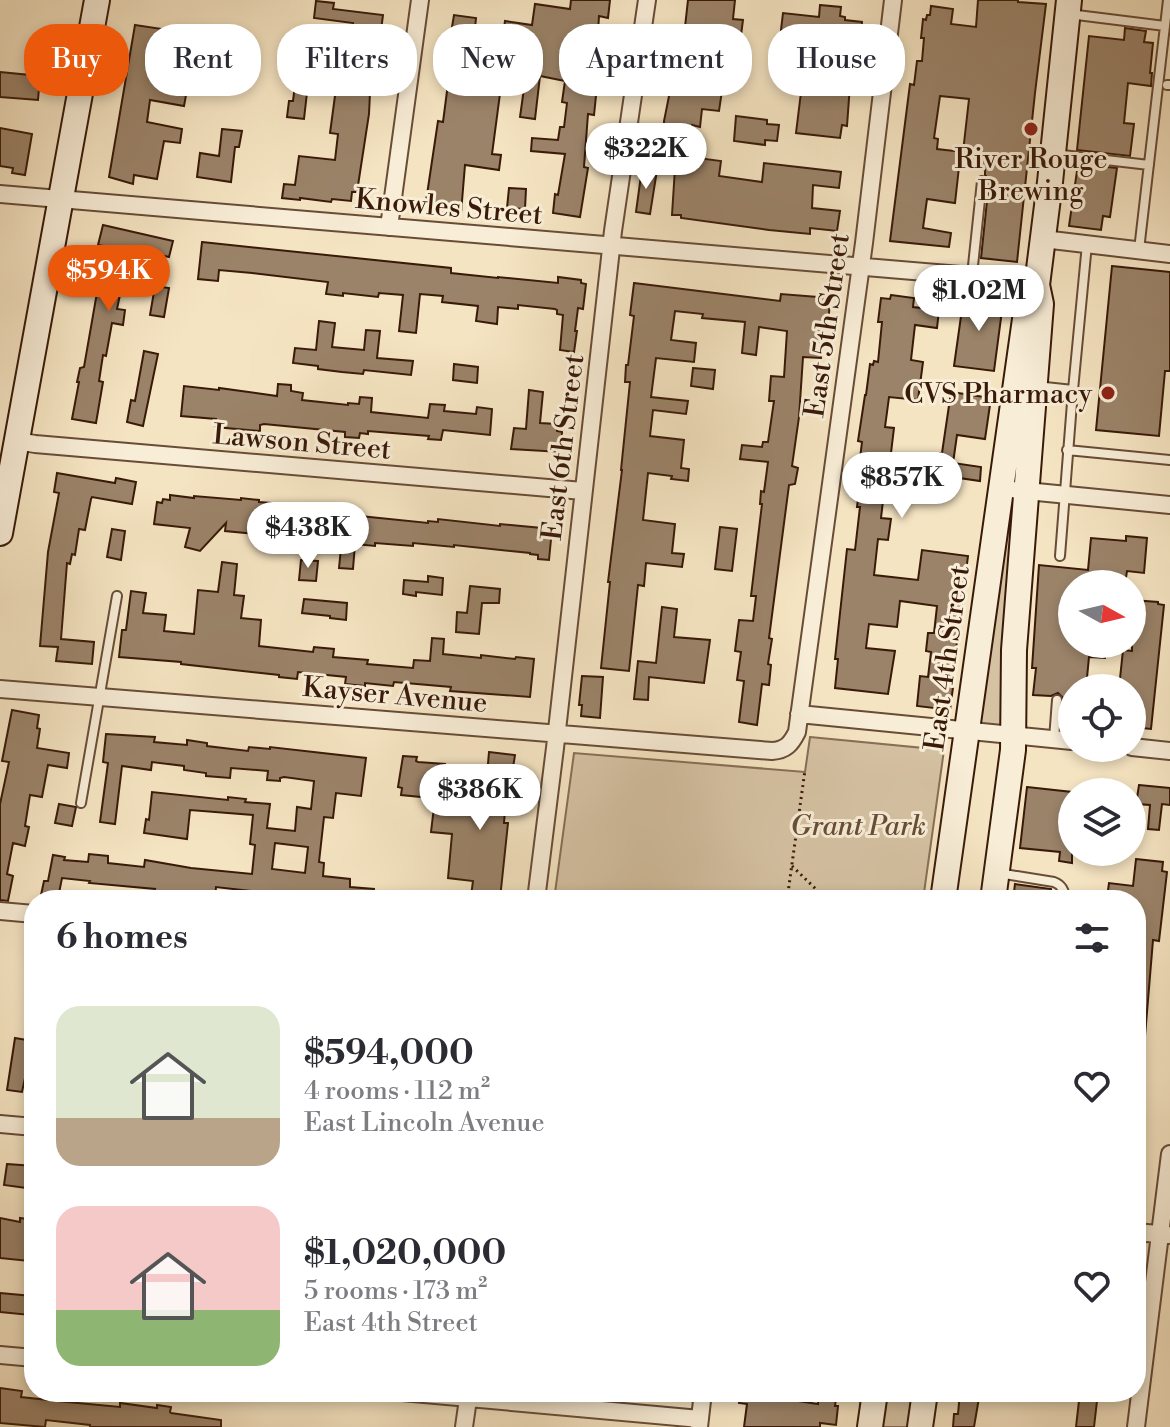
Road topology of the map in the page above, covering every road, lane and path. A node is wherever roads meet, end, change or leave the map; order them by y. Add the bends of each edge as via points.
1 (97, 0) edge
2 (420, 0) edge
3 (647, 0) edge
4 (893, 0) edge
5 (1168, 0) edge
6 (1069, 7) edge
7 (1167, 28) edge
8 (1053, 154) junction
9 (1149, 165) junction
10 (982, 181) dead end
11 (0, 194) edge
12 (61, 200) junction
13 (389, 227) junction
14 (1043, 239) junction
15 (1087, 244) junction
16 (611, 246) junction
17 (1139, 250) junction
18 (1170, 254) edge
19 (860, 267) junction
20 (972, 276) junction
21 (1037, 285) junction
22 (1035, 386) junction
23 (1073, 390) junction
24 (17, 441) junction
25 (1067, 450) junction
26 (1170, 460) edge
27 (1000, 489) junction
28 (583, 491) junction
29 (1026, 491) junction
30 (4, 493) edge
31 (1066, 494) junction
32 (1170, 505) edge
33 (0, 533) edge
34 (1060, 556) dead end
35 (117, 596) dead end
36 (0, 689) edge
37 (100, 696) junction
38 (1057, 700) dead end
39 (799, 714) junction
40 (967, 731) junction
41 (556, 734) junction
42 (1013, 735) junction
43 (1054, 739) junction
44 (1058, 739) edge
45 (785, 748) joint
46 (1146, 748) edge
47 (1170, 751) edge
48 (805, 770) dead end
49 (81, 803) dead end
50 (792, 866) junction
51 (997, 873) junction
52 (537, 890) edge
53 (788, 890) edge
54 (817, 890) edge
55 (944, 890) edge
56 (994, 890) edge
57 (1062, 890) edge
58 (0, 911) edge
59 (24, 913) edge
60 (0, 1124) edge
61 (24, 1126) edge
62 (1170, 1154) edge
63 (1165, 1235) edge
64 (0, 1355) edge
65 (24, 1357) edge
66 (1146, 1361) edge
67 (468, 1402) edge
68 (526, 1402) edge
69 (702, 1402) edge
70 (874, 1402) edge
71 (924, 1402) edge
72 (1140, 1402) edge
73 (699, 1423) edge
74 (464, 1427) edge
75 (870, 1427) edge
76 (920, 1427) edge
77 (1136, 1427) edge

1 - 12 street
2 - 13 street
3 - 16 street, East 6th Street
4 - 19 street, East 5th Street
5 - 7 lane
6 - 7 lane
6 - 8 street, East 4th Street
7 - 9 lane
8 - 9 lane
8 - 14 street, East 4th Street
9 - 17 lane
10 - 20 lane
11 - 12 street, Knowles Street
12 - 13 street, Knowles Street
12 - 24 street
13 - 16 street, Knowles Street
14 - 15 street
14 - 21 street, East 4th Street
15 - 17 street
15 - 23 lane
16 - 19 street, Knowles Street
16 - 28 street, East 6th Street
17 - 18 street
19 - 20 street, Knowles Street
19 - 39 street, East 5th Street
20 - 21 street, Knowles Street
21 - 22 street, East 4th Street via 1041,304
21 - 27 street, East 4th Street via 1028,299
22 - 23 lane
22 - 29 street, East 4th Street
23 - 25 lane
24 - 28 street, Lawson Street
24 - 30 street
25 - 26 lane
25 - 31 lane
27 - 29 street
27 - 40 street, East 4th Street
28 - 41 street, East 6th Street
29 - 31 street
29 - 42 street, East 4th Street
30 - 33 street
31 - 32 street
31 - 34 lane
35 - 37 lane
36 - 37 street, Kayser Avenue
37 - 41 street, Kayser Avenue
37 - 49 lane
38 - 43 lane
39 - 40 street
39 - 45 street, East 5th Street via 797,732
40 - 42 street
40 - 55 street, East 4th Street
41 - 45 street, Kayser Avenue
41 - 52 street, East 6th Street
42 - 43 street
42 - 51 street, East 4th Street
43 - 44 street
46 - 47 street
48 - 50 path
50 - 53 path
50 - 54 path
51 - 56 street, East 4th Street
51 - 57 lane via 1058,883
58 - 59 street
60 - 61 street
62 - 63 street
63 - 66 street
64 - 65 street
67 - 74 street
68 - 73 street
69 - 73 street
70 - 75 street
71 - 76 street
72 - 77 street

